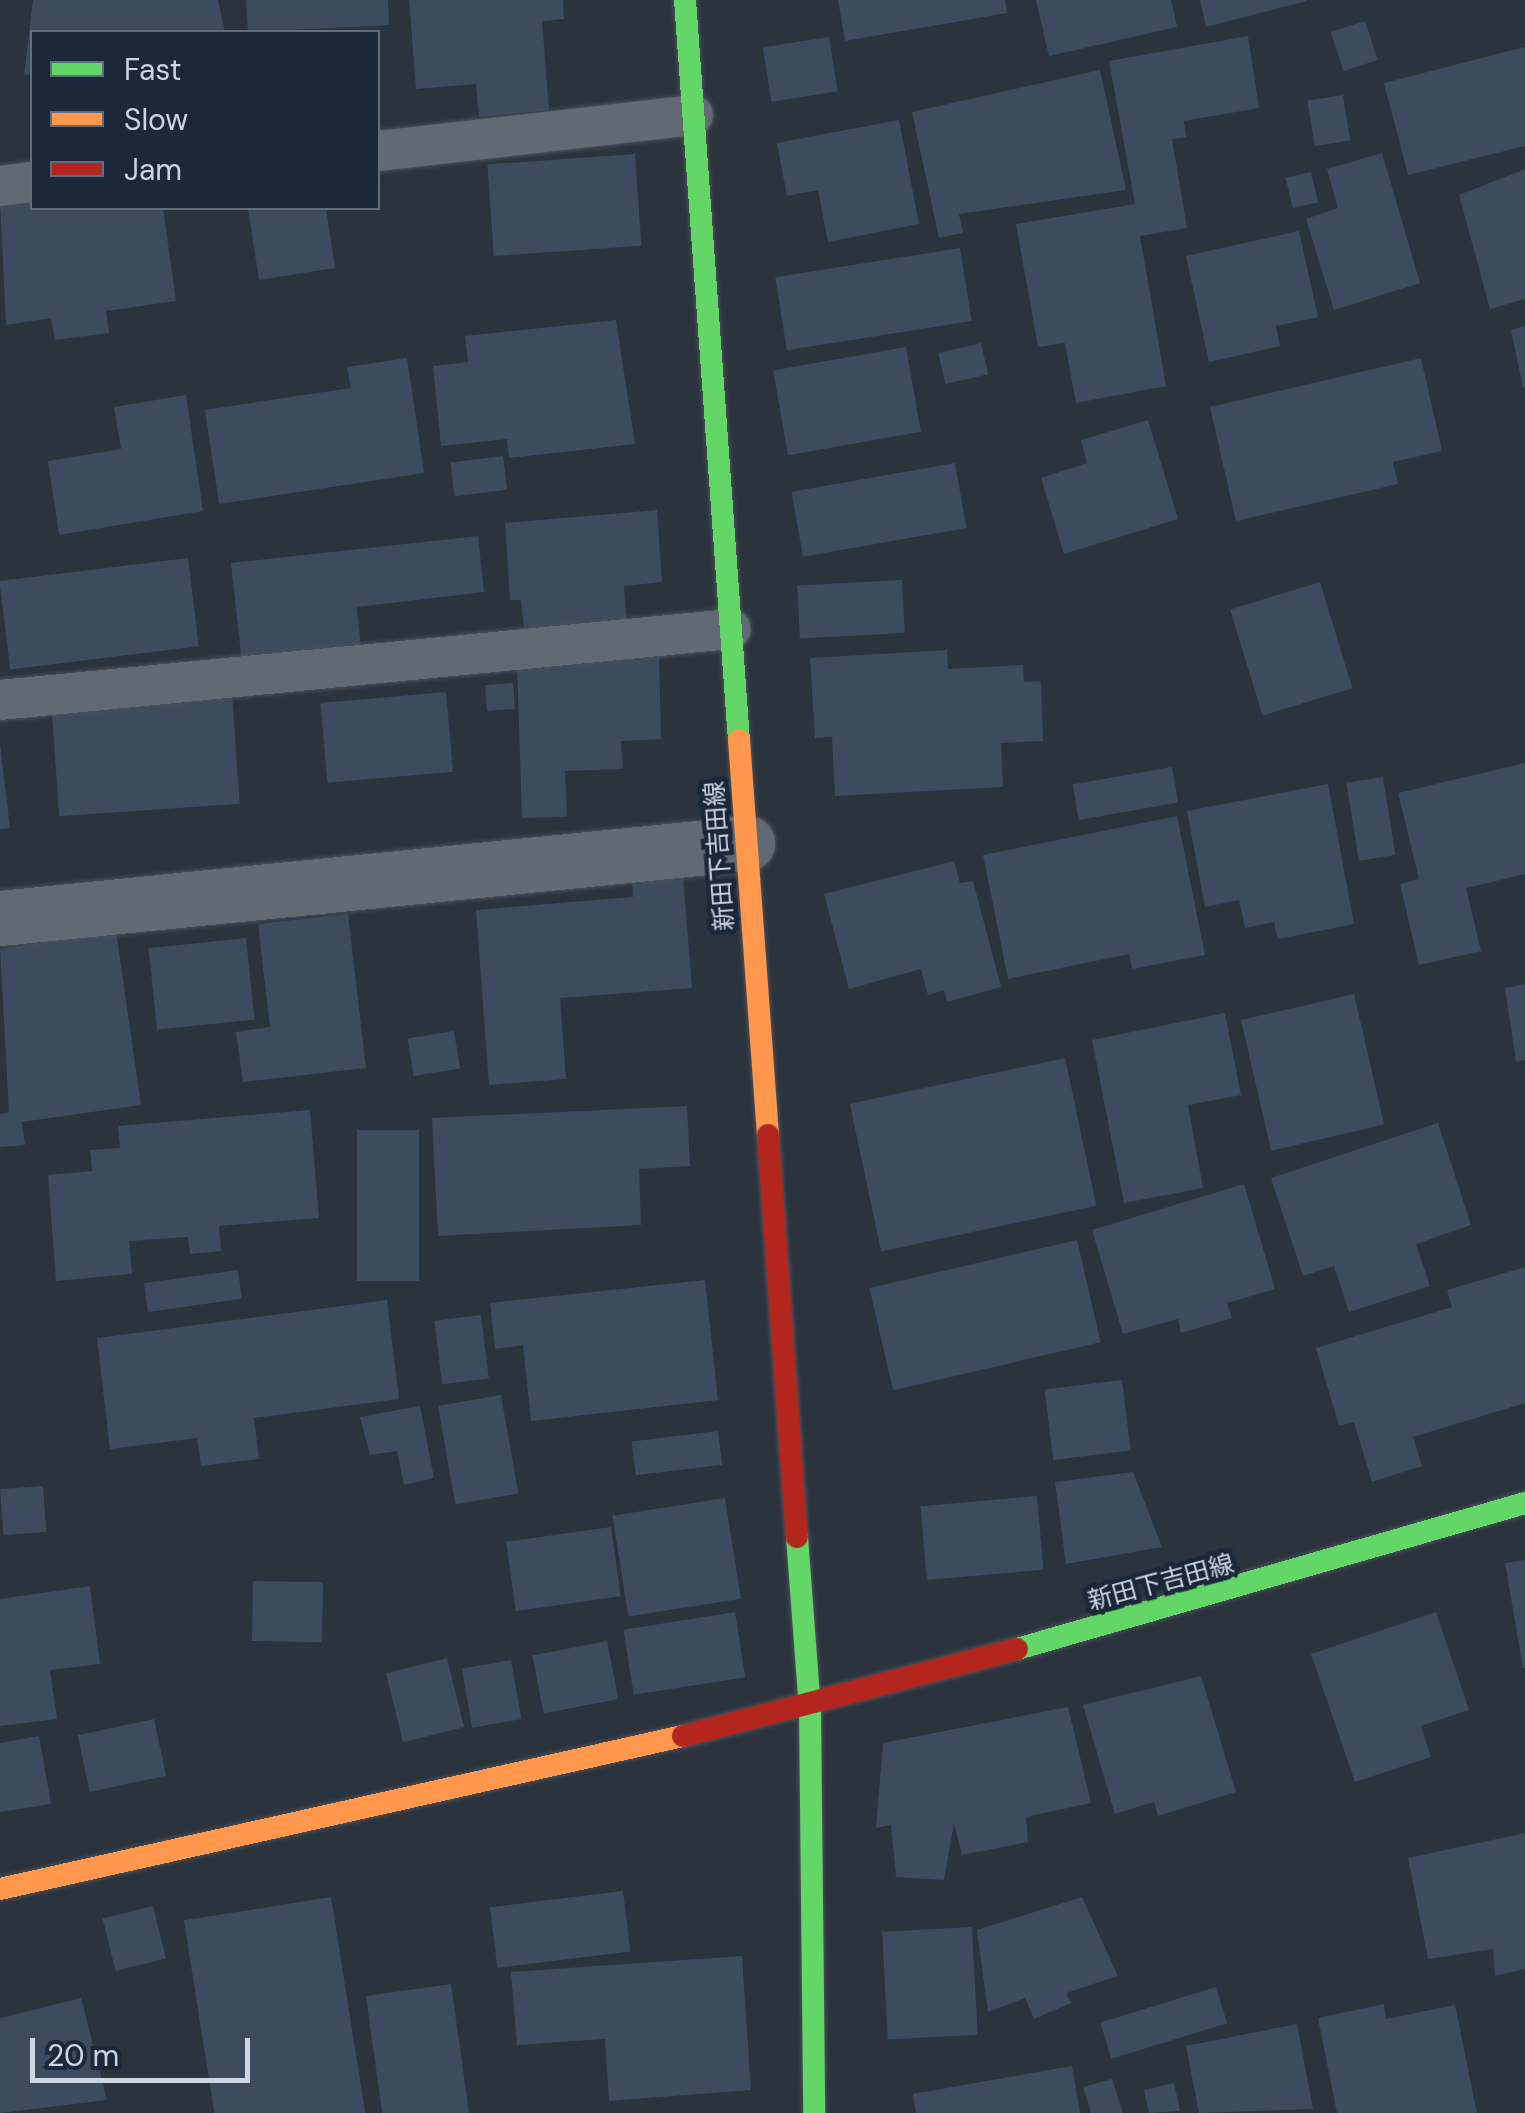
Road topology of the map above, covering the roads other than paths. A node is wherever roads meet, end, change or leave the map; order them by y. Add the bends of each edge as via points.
1 (685, 0) edge
2 (693, 115) junction
3 (380, 151) edge
4 (30, 182) edge
5 (0, 186) edge
6 (731, 629) junction
7 (0, 700) edge
8 (747, 843) junction
9 (0, 918) edge
10 (1525, 1503) edge
11 (810, 1708) junction
12 (0, 1889) edge
13 (814, 2113) edge

1 - 2 main road, 新田下吉田線
2 - 3 lane
2 - 6 main road, 新田下吉田線
4 - 5 lane
6 - 7 lane
6 - 8 main road, 新田下吉田線
8 - 9 street
8 - 11 main road, 新田下吉田線
10 - 11 main road, 新田下吉田線
11 - 12 main road
11 - 13 main road, 新田下吉田線

